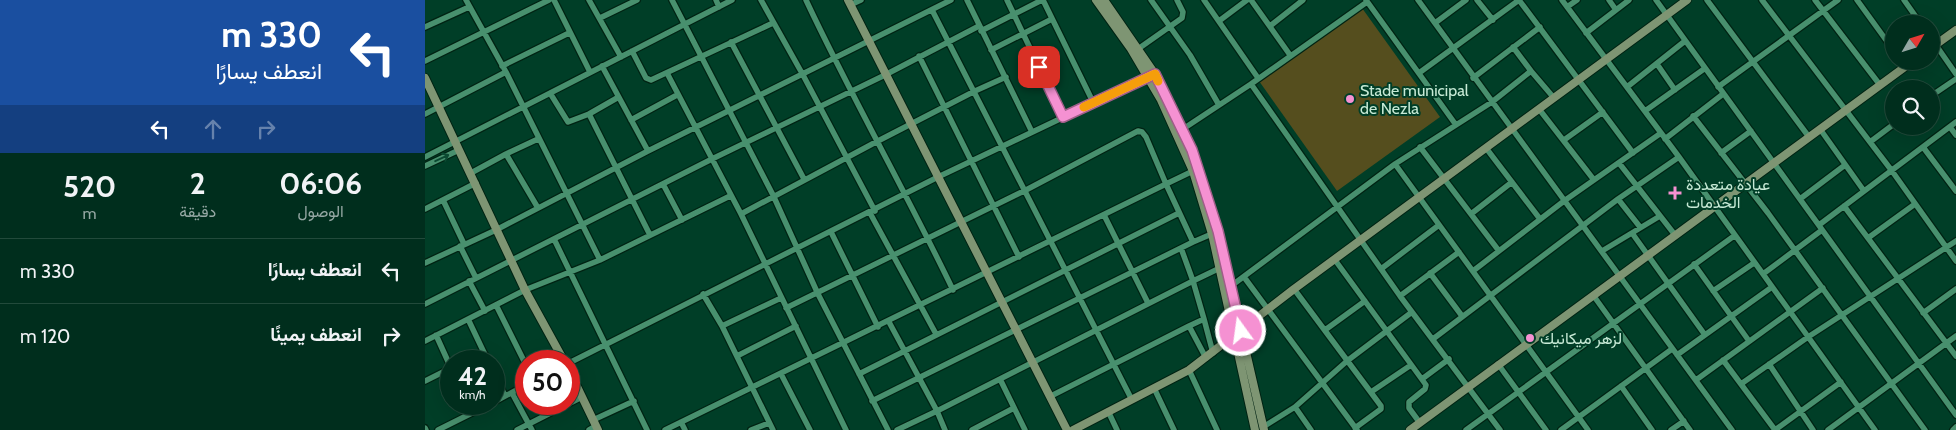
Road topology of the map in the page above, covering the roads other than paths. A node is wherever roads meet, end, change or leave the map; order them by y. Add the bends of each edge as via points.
1 (466, 0) edge
2 (549, 0) edge
3 (554, 0) edge
4 (589, 0) edge
5 (637, 0) edge
6 (672, 0) edge
7 (716, 0) edge
8 (732, 0) edge
9 (761, 0) edge
10 (806, 0) edge
11 (861, 0) edge
12 (950, 0) edge
13 (967, 0) edge
14 (1007, 0) edge
15 (1042, 0) edge
16 (1096, 0) edge
17 (1104, 0) edge
18 (1151, 0) edge
19 (1177, 0) edge
20 (1205, 0) edge
21 (1247, 0) edge
22 (1251, 0) edge
23 (1303, 0) edge
24 (1418, 0) edge
25 (1467, 0) edge
26 (1477, 0) edge
27 (1519, 0) edge
28 (1562, 0) edge
29 (1577, 0) edge
30 (1609, 0) edge
31 (1629, 0) edge
32 (1656, 0) edge
33 (1687, 0) edge
34 (1707, 0) edge
35 (1762, 0) edge
36 (1815, 0) edge
37 (1838, 0) edge
38 (1857, 0) edge
39 (1904, 0) edge
40 (1366, 1) edge
41 (849, 2) edge
42 (469, 7) junction
43 (719, 7) junction
44 (1567, 7) junction
45 (932, 10) junction
46 (1616, 10) junction
47 (1823, 11) junction
48 (1014, 14) junction
49 (1667, 15) junction
50 (1915, 15) edge
51 (600, 18) junction
52 (1052, 19) junction
53 (1493, 20) junction
54 (1219, 21) junction
55 (773, 23) junction
56 (1435, 24) junction
57 (685, 25) junction
58 (1171, 26) junction
59 (1270, 26) junction
60 (425, 27) edge
61 (1540, 27) junction
62 (980, 28) junction
63 (1956, 30) edge
64 (483, 32) junction
65 (1586, 33) junction
66 (569, 34) junction
67 (1023, 34) junction
68 (1788, 37) junction
69 (1885, 39) edge
70 (1940, 40) edge
71 (868, 41) junction
72 (949, 41) junction
73 (1685, 41) junction
74 (731, 42) junction
75 (1513, 47) junction
76 (1138, 49) junction
77 (1453, 49) junction
78 (991, 50) junction
79 (632, 51) junction
80 (1940, 53) edge
81 (1290, 55) junction
82 (700, 56) junction
83 (919, 56) junction
84 (621, 57) junction
85 (834, 59) junction
86 (1606, 59) junction
87 (425, 62) edge
88 (1754, 62) junction
89 (1657, 64) junction
90 (502, 66) junction
91 (602, 66) junction
92 (1704, 69) junction
93 (1897, 70) edge
94 (1531, 71) junction
95 (506, 72) junction
96 (590, 72) junction
97 (667, 73) junction
98 (1419, 73) junction
99 (1956, 74) edge
100 (803, 75) junction
101 (885, 75) junction
102 (1151, 76) junction
103 (1006, 77) junction
104 (425, 78) edge
105 (1258, 78) junction
106 (1473, 78) junction
107 (1956, 79) edge
108 (1578, 80) junction
109 (1251, 84) junction
110 (1880, 85) junction
111 (1627, 87) junction
112 (1718, 87) junction
113 (1675, 90) junction
114 (1940, 90) edge
115 (975, 91) junction
116 (850, 92) junction
117 (550, 93) junction
118 (1723, 94) junction
119 (677, 95) junction
120 (761, 96) junction
121 (617, 98) junction
122 (1554, 98) junction
123 (1093, 102) junction
124 (1492, 102) junction
125 (1219, 105) junction
126 (523, 106) junction
127 (820, 106) junction
128 (439, 107) junction
129 (945, 107) junction
130 (1539, 109) junction
131 (1845, 110) junction
132 (1645, 111) junction
133 (728, 112) junction
134 (1603, 112) junction
135 (425, 114) edge
136 (589, 114) junction
137 (1693, 116) junction
138 (1063, 117) junction
139 (631, 120) junction
140 (1956, 122) edge
141 (911, 124) junction
142 (1455, 125) junction
143 (779, 127) junction
144 (1950, 127) junction
145 (697, 128) junction
146 (1183, 129) junction
147 (1512, 129) junction
148 (1820, 129) junction
149 (1885, 131) edge
150 (1033, 132) junction
151 (1751, 132) junction
152 (1661, 133) junction
153 (1956, 135) edge
154 (1809, 137) junction
155 (1665, 138) junction
156 (538, 139) junction
157 (1564, 140) junction
158 (455, 142) junction
159 (876, 142) junction
160 (1870, 142) junction
161 (746, 143) junction
162 (1003, 145) junction
163 (1420, 147) junction
164 (1486, 148) junction
165 (1923, 148) junction
166 (459, 150) junction
167 (648, 151) junction
168 (1633, 153) junction
169 (1721, 153) junction
170 (507, 154) junction
171 (425, 157) edge
172 (846, 157) junction
173 (1679, 157) junction
174 (712, 159) junction
175 (972, 160) junction
176 (1774, 162) junction
177 (1619, 163) junction
178 (1395, 164) junction
179 (1845, 165) junction
180 (425, 166) edge
181 (616, 168) junction
182 (1193, 170) junction
183 (1892, 171) junction
184 (471, 173) junction
185 (938, 177) junction
186 (805, 179) junction
187 (1445, 179) junction
188 (1594, 180) junction
189 (1512, 182) junction
190 (476, 183) junction
191 (663, 184) junction
192 (1166, 184) junction
193 (1746, 184) junction
194 (1636, 186) junction
195 (1027, 190) junction
196 (1864, 191) junction
197 (1956, 191) edge
198 (565, 194) junction
199 (773, 195) junction
200 (905, 195) junction
201 (730, 196) junction
202 (1419, 198) junction
203 (1800, 199) junction
204 (443, 200) junction
205 (632, 200) junction
206 (1617, 200) junction
207 (1564, 201) junction
208 (1915, 204) junction
209 (995, 206) junction
210 (1844, 206) junction
211 (1337, 207) junction
212 (1715, 207) junction
213 (538, 208) junction
214 (425, 209) edge
215 (872, 212) junction
216 (1179, 213) junction
217 (741, 214) junction
218 (1104, 214) junction
219 (1471, 214) junction
220 (1659, 216) junction
221 (681, 220) junction
222 (1540, 220) junction
223 (961, 222) junction
224 (582, 225) junction
225 (1439, 225) junction
226 (1583, 226) junction
227 (1640, 227) junction
228 (1821, 227) junction
229 (496, 230) junction
230 (831, 232) junction
231 (1215, 232) junction
232 (1632, 233) junction
233 (650, 236) junction
234 (1675, 236) junction
235 (1735, 236) junction
236 (928, 237) junction
237 (1868, 238) junction
238 (554, 239) junction
239 (1051, 240) junction
240 (1361, 241) junction
241 (1956, 241) edge
242 (1193, 242) junction
243 (1118, 244) junction
244 (462, 245) junction
245 (1946, 247) junction
246 (1181, 248) junction
247 (797, 250) junction
248 (1499, 251) junction
249 (1602, 251) junction
250 (1795, 251) junction
251 (1459, 252) junction
252 (1648, 254) junction
253 (893, 255) junction
254 (1019, 257) junction
255 (510, 259) junction
256 (600, 260) junction
257 (1335, 260) junction
258 (1956, 260) edge
259 (425, 263) edge
260 (1754, 263) junction
261 (765, 264) junction
262 (1693, 264) junction
263 (1220, 268) junction
264 (1381, 269) junction
265 (1067, 270) junction
266 (1473, 271) junction
267 (570, 272) junction
268 (987, 273) junction
269 (1131, 273) junction
270 (1430, 273) junction
271 (1763, 274) junction
272 (1620, 275) junction
273 (854, 276) junction
274 (1244, 277) junction
275 (476, 278) junction
276 (1898, 279) junction
277 (469, 281) junction
278 (1193, 281) junction
279 (1668, 282) junction
280 (1231, 286) junction
281 (1772, 287) junction
282 (1823, 288) junction
283 (1294, 289) junction
284 (1956, 289) edge
285 (525, 290) junction
286 (953, 290) junction
287 (1713, 292) junction
288 (703, 294) junction
289 (818, 294) junction
290 (1491, 294) junction
291 (1593, 295) junction
292 (1400, 296) junction
293 (781, 298) junction
294 (1081, 298) junction
295 (1871, 298) junction
296 (1365, 301) junction
297 (1001, 302) junction
298 (1148, 303) junction
299 (425, 304) edge
300 (1639, 304) junction
301 (496, 305) junction
302 (922, 305) junction
303 (786, 308) junction
304 (1267, 309) junction
305 (485, 311) junction
306 (1412, 312) junction
307 (1790, 312) junction
308 (1923, 313) junction
309 (1462, 316) junction
310 (1731, 316) junction
311 (1843, 316) junction
312 (468, 319) junction
313 (1204, 319) junction
314 (889, 322) junction
315 (1613, 324) junction
316 (722, 326) junction
317 (796, 326) junction
318 (1189, 326) junction
319 (878, 327) junction
320 (1096, 330) junction
321 (1325, 330) junction
322 (1387, 330) junction
323 (1016, 331) junction
324 (936, 334) junction
325 (1238, 334) junction
326 (436, 335) junction
327 (1705, 335) junction
328 (1956, 336) edge
329 (1808, 337) junction
330 (1433, 338) junction
331 (425, 340) edge
332 (1749, 341) junction
333 (1527, 343) junction
334 (1946, 343) junction
335 (605, 344) junction
336 (842, 344) junction
337 (1673, 349) junction
338 (443, 350) edge
339 (484, 350) edge
340 (518, 350) edge
341 (558, 350) edge
342 (904, 351) junction
343 (1213, 353) junction
344 (1677, 355) junction
345 (737, 356) junction
346 (1956, 356) edge
347 (580, 357) edge
348 (1206, 358) junction
349 (812, 359) junction
350 (1449, 360) junction
351 (1723, 360) junction
352 (1033, 361) junction
353 (1347, 361) junction
354 (1918, 363) junction
355 (1498, 364) junction
356 (1769, 364) junction
357 (1114, 365) junction
358 (1411, 365) junction
359 (1645, 368) junction
360 (1189, 370) junction
361 (1546, 371) junction
362 (440, 373) edge
363 (781, 374) junction
364 (859, 374) junction
365 (920, 379) junction
366 (1001, 379) junction
367 (1422, 379) junction
368 (425, 380) edge
369 (1696, 380) junction
370 (1841, 382) junction
371 (1321, 383) junction
372 (1891, 383) junction
373 (1741, 384) junction
374 (1468, 386) junction
375 (1621, 386) junction
376 (753, 388) junction
377 (1154, 388) junction
378 (515, 392) edge
379 (1371, 392) junction
380 (1518, 392) junction
381 (512, 393) junction
382 (580, 394) edge
383 (505, 396) edge
384 (1051, 396) junction
385 (582, 398) junction
386 (1132, 400) junction
387 (634, 401) junction
388 (872, 401) junction
389 (1295, 407) junction
390 (1859, 407) junction
391 (1014, 408) junction
392 (937, 411) junction
393 (1108, 411) junction
394 (1801, 411) junction
395 (1488, 414) junction
396 (468, 415) edge
397 (1956, 415) edge
398 (1578, 416) junction
399 (1684, 421) junction
400 (681, 422) junction
401 (769, 423) junction
402 (1420, 423) junction
403 (451, 424) junction
404 (594, 426) edge
405 (530, 427) edge
406 (985, 427) edge
407 (1956, 428) edge
408 (1261, 429) edge
409 (1356, 429) edge
410 (1730, 429) edge
411 (438, 430) edge
412 (454, 430) edge
413 (517, 430) edge
414 (647, 430) edge
415 (665, 430) edge
416 (685, 430) edge
417 (751, 430) edge
418 (773, 430) edge
419 (810, 430) edge
420 (846, 430) edge
421 (888, 430) edge
422 (897, 430) edge
423 (945, 430) edge
424 (972, 430) edge
425 (1025, 430) edge
426 (1067, 430) edge
427 (1073, 430) edge
428 (1117, 430) edge
429 (1174, 430) edge
430 (1217, 430) edge
431 (1311, 430) edge
432 (1410, 430) edge
433 (1466, 430) edge
434 (1500, 430) edge
435 (1546, 430) edge
436 (1561, 430) edge
437 (1588, 430) edge
438 (1652, 430) edge
439 (1671, 430) edge
440 (1691, 430) edge
441 (1775, 430) edge
442 (1813, 430) edge
443 (1828, 430) edge
444 (1875, 430) edge
445 (1925, 430) edge
446 (1953, 430) edge

1 - 42 street
2 - 64 street
3 - 66 street
4 - 51 street
5 - 51 street
6 - 57 street
7 - 43 street
8 - 43 street
9 - 55 street
10 - 85 street
11 - 41 street
12 - 45 street
13 - 62 street
14 - 48 street
15 - 48 street
15 - 52 street
16 - 102 street
17 - 76 street
18 - 58 street
19 - 58 street via 1183,17
20 - 54 street
21 - 54 street
22 - 59 street
23 - 59 street
24 - 56 street
25 - 56 street
26 - 53 street
27 - 53 street
27 - 61 street
28 - 44 street
29 - 44 street
30 - 46 street
31 - 46 street
32 - 49 street
33 - 49 street
34 - 88 street
35 - 68 street
36 - 47 street
37 - 47 street
38 - 69 street
39 - 50 street
40 - 81 street
40 - 98 street
41 - 71 street
42 - 60 street
42 - 64 street
43 - 57 street
44 - 65 street
45 - 71 street
45 - 72 street
46 - 65 street
47 - 68 street
47 - 110 street
48 - 62 street
48 - 67 street
49 - 73 street
49 - 86 street
51 - 84 street
52 - 67 street
52 - 123 street
53 - 77 street
54 - 105 street
55 - 74 street
55 - 100 street
56 - 77 street
57 - 79 street
57 - 82 street
58 - 76 street
58 - 125 street
59 - 81 street
61 - 75 street
61 - 108 street
62 - 72 street
62 - 78 street
63 - 70 street
64 - 87 street
64 - 90 street
65 - 86 street
66 - 90 street
66 - 96 street
67 - 78 street
67 - 138 street
68 - 88 street
68 - 131 street
71 - 85 street
71 - 101 street
72 - 83 street
72 - 115 street
73 - 89 street
73 - 92 street
74 - 82 street
74 - 120 street
75 - 94 street
75 - 106 street
76 - 102 street
77 - 98 street
77 - 106 street
78 - 103 street
79 - 84 street
79 - 97 street via 648,80
80 - 99 street
81 - 105 street
82 - 97 street
82 - 133 street
83 - 101 street
83 - 129 street
84 - 91 street
85 - 100 street
85 - 116 street
86 - 108 street
86 - 111 street
88 - 112 street
88 - 154 street
89 - 111 street
89 - 113 street
90 - 95 street
91 - 96 street
91 - 121 street
92 - 112 street
92 - 113 street
93 - 110 street
94 - 122 street
94 - 124 street
95 - 126 street
95 - 128 street
96 - 117 street
97 - 119 street
98 - 142 street
100 - 120 street
100 - 127 street
101 - 116 street
101 - 141 street
102 - 123 street
102 - 146 street
102 - 182 street
103 - 115 street
103 - 150 street
104 - 128 street
105 - 109 street
106 - 124 street
107 - 114 street
108 - 122 street
108 - 134 street
109 - 125 street
109 - 211 street
110 - 131 street
111 - 132 street
112 - 118 street
113 - 132 street
115 - 129 street
115 - 162 street
116 - 127 street
116 - 159 street
117 - 126 street
117 - 136 street via 568,122
118 - 137 street
118 - 151 street
119 - 139 street
119 - 145 street
120 - 133 street
120 - 143 street
121 - 136 street
121 - 139 street
122 - 130 street
123 - 138 street
124 - 142 street
124 - 147 street
125 - 146 street
126 - 156 street
126 - 158 street
127 - 143 street
127 - 172 street
128 - 135 street
128 - 158 street
129 - 141 street
129 - 175 street
130 - 147 street
130 - 157 street
131 - 148 street
131 - 160 street
132 - 152 street
133 - 145 street
133 - 161 street
134 - 157 street
134 - 168 street
136 - 181 street
137 - 155 street
137 - 169 street
138 - 150 street
139 - 167 street
140 - 144 street
141 - 159 street
141 - 185 street
142 - 163 street
143 - 161 street
143 - 186 street
144 - 153 street
144 - 165 street
145 - 167 street
145 - 174 street
146 - 231 street
147 - 164 street
147 - 207 street
148 - 154 street
148 - 179 street
149 - 160 street
150 - 162 street
151 - 169 street
151 - 176 street
152 - 155 street
152 - 168 street
154 - 176 street
155 - 173 street
156 - 170 street
156 - 198 street
157 - 188 street
158 - 166 street
158 - 171 street
159 - 172 street
159 - 200 street
160 - 183 street
161 - 174 street
161 - 199 street
162 - 175 street
162 - 195 street
163 - 178 street
163 - 187 street
164 - 187 street
164 - 189 street
165 - 183 street
165 - 197 street
180 -> 166 street
166 - 184 street
167 - 181 street
168 - 177 street
169 - 193 street
170 - 184 street
170 - 213 street
172 - 186 street
172 - 215 street
173 - 194 street
173 - 212 street
174 - 191 street
174 - 201 street
175 - 185 street
175 - 209 street
176 - 193 street
176 - 203 street
177 - 188 street
177 - 194 street
178 - 202 street
178 - 211 street
179 - 196 street
179 - 203 street
181 - 198 street
181 - 205 street
182 - 192 street
182 - 231 street
183 - 196 street
183 - 208 street
184 - 190 street
185 - 200 street
185 - 223 street
186 - 199 street
187 - 202 street
187 - 219 street
188 - 207 street
189 - 219 street
189 - 222 street
190 - 204 street
190 - 229 street
191 - 205 street
191 - 221 street
192 - 195 street via 1146,137 1138,131
192 - 216 street
192 - 218 street
193 - 212 street
193 - 250 street
194 - 206 street
194 - 220 street
195 - 209 street
195 - 239 street
196 - 210 street
198 - 213 street
198 - 224 street
199 - 217 street
199 - 247 street
200 - 215 street
200 - 236 street
201 - 217 street
201 - 221 street
202 - 225 street
202 - 240 street
203 - 228 street
204 - 214 street
204 - 244 street
205 - 224 street
205 - 233 street
206 - 226 street
206 - 227 street
207 - 222 street
207 - 226 street
208 - 237 street
208 - 245 street
209 - 223 street
209 - 254 street
210 - 228 street
210 - 237 street
211 - 240 street
211 - 274 street
212 - 234 street
212 - 235 street
213 - 229 street
215 - 230 street
215 - 253 street
216 - 242 street
216 - 243 street
217 - 261 street
218 - 239 street
218 - 243 street
219 - 248 street
220 - 227 street
220 - 234 street
221 - 233 street
222 - 248 street
223 - 236 street
223 - 268 street
224 - 238 street
224 - 256 street
225 - 251 street
225 - 264 street
226 - 249 street
226 - 290 street
227 - 232 street
228 - 250 street
228 - 295 street
229 - 244 street
229 - 255 street
230 - 247 street
230 - 273 street
231 - 242 street
231 - 263 street
231 - 280 street
232 - 249 street
232 - 252 street
233 - 256 street
234 - 252 street
235 - 260 street
235 - 262 street
236 - 253 street
236 - 286 street
237 - 276 street
238 - 255 street
238 - 267 street
239 - 254 street
239 - 265 street
240 - 257 street
240 - 264 street
241 - 245 street
242 - 246 street
243 - 265 street
243 - 269 street
244 - 259 street
244 - 275 street
245 - 258 street
245 - 276 street
246 - 269 street
246 - 278 street
247 - 261 street
247 - 289 street
248 - 266 street
249 - 272 street
250 - 271 street
250 - 282 street
251 - 266 street
251 - 270 street
252 - 272 street
252 - 279 street
253 - 273 street
253 - 302 street
254 - 268 street
255 - 275 street
255 - 285 street
256 - 267 street
257 - 283 street
257 - 296 street
260 - 271 street
260 - 287 street
261 - 288 street
261 - 293 street
262 - 279 street
262 - 287 street
263 - 278 street
263 - 325 street
264 - 292 street
265 - 294 street
265 - 297 street
266 - 290 street
267 - 285 street
267 - 335 street
268 - 286 street
268 - 297 street
269 - 294 street
269 - 298 street
270 - 292 street
270 - 309 street
271 - 281 street
272 - 291 street
272 - 300 street
273 - 289 street
273 - 319 street
274 - 280 street
274 - 304 street
275 - 277 street
276 - 295 street
276 - 308 street
277 - 299 street
277 - 305 street
278 - 298 street
278 - 313 street
279 - 300 street
279 - 327 street
280 - 325 street
281 - 307 street
281 - 310 street
282 - 307 street
282 - 311 street
283 - 304 street
283 - 321 street
284 - 308 street
285 - 301 street
285 - 341 street
286 - 302 street
287 - 310 street
288 - 316 street
288 - 335 street
289 - 303 street
289 - 336 street
290 - 309 street
290 - 333 street
291 - 315 street
291 - 333 street
292 - 306 street
293 - 303 street
293 - 316 street
294 - 320 street
294 - 323 street
295 - 311 street
295 - 354 street
296 - 321 street
296 - 322 street
297 - 323 street
297 - 324 street
298 - 320 street
300 - 315 street
300 - 337 street
301 - 305 street
301 - 340 street
302 - 314 street
302 - 324 street
303 - 317 street
304 - 325 street
304 - 371 street
305 - 312 street
306 - 322 street
306 - 330 street
307 - 329 street
307 - 332 street
308 - 334 street
309 - 330 street
310 - 327 street
310 - 332 street
311 - 329 street
311 - 372 street
312 - 326 street
312 - 339 street
313 - 318 street
313 - 343 street
314 - 319 street
314 - 342 street
315 - 359 street
315 - 361 street
316 - 345 street
317 - 345 street
317 - 349 street
318 - 348 street
318 - 357 street
319 - 336 street
320 - 352 street
320 - 357 street
321 - 353 street
322 - 353 street
322 - 358 street
323 - 352 street
323 - 365 street
324 - 342 street
325 - 343 street
325 - 408 street
326 - 331 street
326 - 338 street
327 - 344 street
328 - 334 street
329 - 356 street
329 - 370 street
330 - 350 street
332 - 351 street
333 - 355 street
333 - 361 street
334 - 346 street
334 - 354 street
335 - 347 street
335 - 387 street
336 - 349 street
336 - 364 street
337 - 344 street
337 - 359 street
342 - 364 street
342 - 365 street
343 - 348 street
344 - 369 street
345 - 376 street
348 - 360 street
349 - 363 street
349 - 420 street
350 - 367 street
350 - 374 street
351 - 369 street
351 - 373 street
352 - 366 street
352 - 384 street
353 - 371 street
353 - 379 street
354 - 372 street
354 - 397 street
355 - 374 street
355 - 380 street
356 - 373 street
356 - 394 street
357 - 384 street
357 - 386 street
358 - 367 street
358 - 379 street
359 - 375 street
359 - 399 street
360 - 377 street
360 - 430 street
361 - 380 street
361 - 398 street
362 - 368 street
363 - 376 street
363 - 419 street
364 - 388 street
365 - 388 street
365 - 392 street
366 - 391 street
366 - 392 street
367 - 402 street via 1427,387 1408,405
369 - 410 street
370 - 390 street
370 - 394 street
371 - 389 street
371 - 409 street
372 - 390 street
372 - 445 street
373 - 441 street
374 - 395 street
374 - 402 street
375 - 398 street
375 - 438 street
376 - 400 street
376 - 401 street
377 - 386 street
377 - 429 street
378 - 381 street
379 - 409 street via 1381,408
380 - 395 street
380 - 435 street
381 - 383 street
381 - 405 street
382 - 385 street
384 - 426 street
385 - 404 street
385 - 405 street
386 - 393 street
387 - 404 street
387 - 414 street
388 - 421 street
389 - 408 street
389 - 431 street
390 - 443 street
390 - 444 street
391 - 406 street
391 - 425 street
392 - 422 street
392 - 423 street
393 - 427 street
393 - 428 street
394 - 441 street
394 - 442 street
395 - 433 street
395 - 434 street
396 - 403 street
398 - 436 street
398 - 437 street
399 - 439 street
399 - 440 street
400 - 415 street
400 - 416 street
401 - 417 street
401 - 418 street
402 - 432 street
403 - 411 street
403 - 412 street
405 - 413 street
406 - 424 street
407 - 446 street

